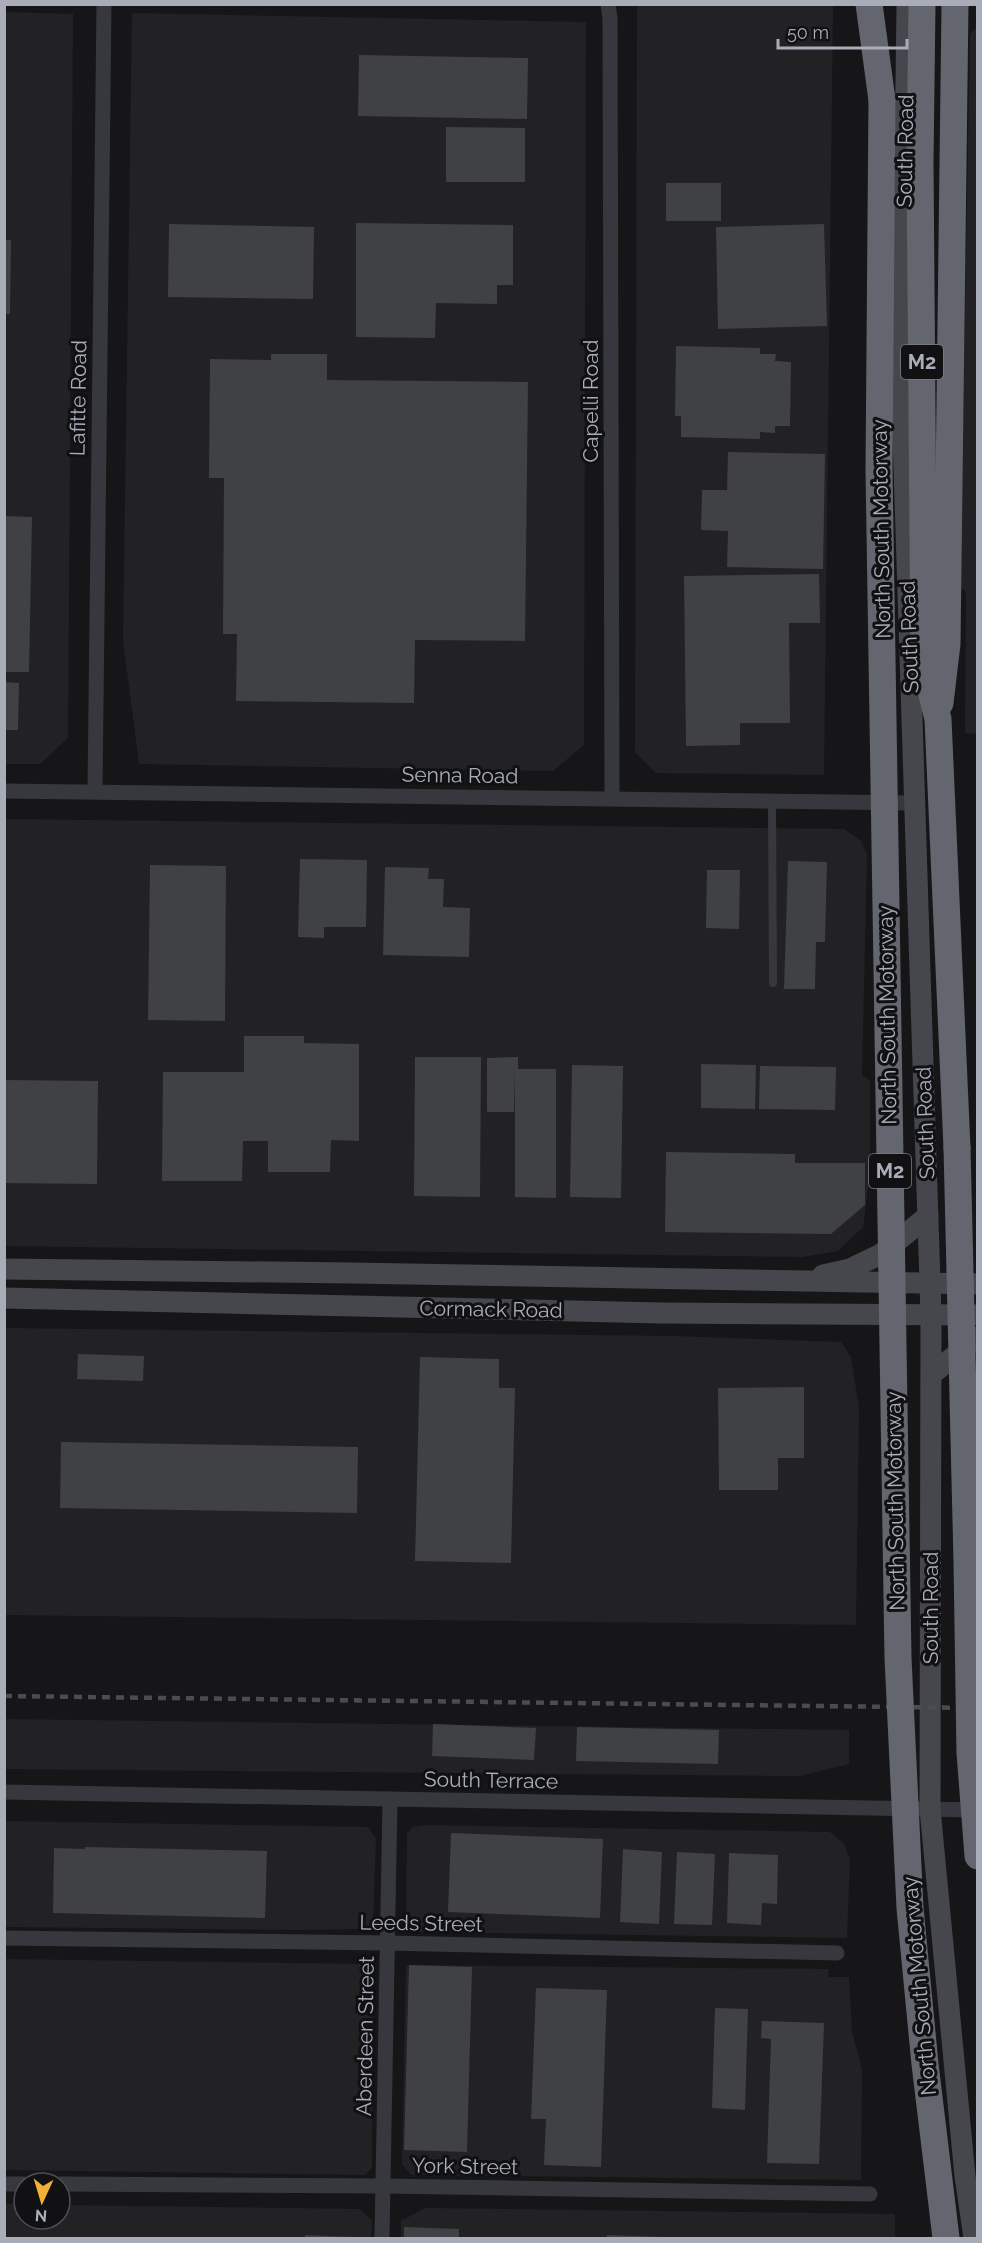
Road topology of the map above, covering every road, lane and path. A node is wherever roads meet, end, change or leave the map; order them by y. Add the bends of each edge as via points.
1 (104, 4) edge
2 (608, 4) edge
3 (869, 4) edge
4 (884, 4) edge
5 (907, 4) edge
6 (922, 4) edge
7 (955, 4) edge
8 (882, 100) junction
9 (938, 719) junction
10 (4, 790) edge
11 (94, 792) junction
12 (612, 798) junction
13 (772, 802) junction
14 (915, 803) junction
15 (773, 983) dead end
16 (928, 1216) junction
17 (4, 1269) edge
18 (660, 1280) junction
19 (796, 1282) junction
20 (930, 1284) junction
21 (978, 1284) edge
22 (4, 1298) edge
23 (661, 1313) junction
24 (931, 1315) junction
25 (978, 1316) edge
26 (978, 1337) edge
27 (932, 1374) junction
28 (4, 1792) edge
29 (390, 1799) junction
30 (930, 1809) junction
31 (978, 1810) edge
32 (978, 1856) edge
33 (4, 1938) edge
34 (387, 1943) junction
35 (837, 1953) dead end
36 (72, 2184) edge
37 (383, 2186) junction
38 (870, 2194) dead end
39 (382, 2238) edge
40 (946, 2238) edge
41 (974, 2238) edge

1 - 11 street, Lafitte Road
2 - 12 street, Capelli Road
3 - 8 highway
4 - 8 highway, North South Motorway / M2
5 - 14 main road, South Road via 902,405
6 - 9 highway, North South Motorway / M2 via 924,662
7 - 9 highway via 947,644
8 - 40 highway, North South Motorway / M2, bridge via 879,470 898,1658 910,1908
9 - 32 highway, North South Motorway / M2, bridge via 957,1148 970,1752
10 - 11 street, Senna Road
11 - 12 street, Senna Road
12 - 13 street, Senna Road
13 - 14 street, Senna Road
13 - 15 lane
14 - 16 main road, South Road
16 - 19 main road via 881,1254 850,1269
16 - 20 main road, South Road
17 - 18 main road, Cormack Road
18 - 19 main road, Cormack Road
18 - 23 main road
19 - 20 main road, Cormack Road
20 - 21 main road, Cormack Road
20 - 24 main road, South Road
22 - 23 main road, Cormack Road
23 - 24 main road, Cormack Road
24 - 25 main road, Cormack Road
24 - 27 main road, South Road
26 - 27 main road
27 - 30 main road, South Road
28 - 29 street, South Terrace
29 - 30 street, South Terrace
29 - 34 street, Aberdeen Street
30 - 31 street, South Terrace
30 - 41 main road, South Road
33 - 34 street, Leeds Street
34 - 35 street, Leeds Street
34 - 37 street, Aberdeen Street
36 - 37 street, York Street
37 - 38 street, York Street
37 - 39 street, Aberdeen Street

